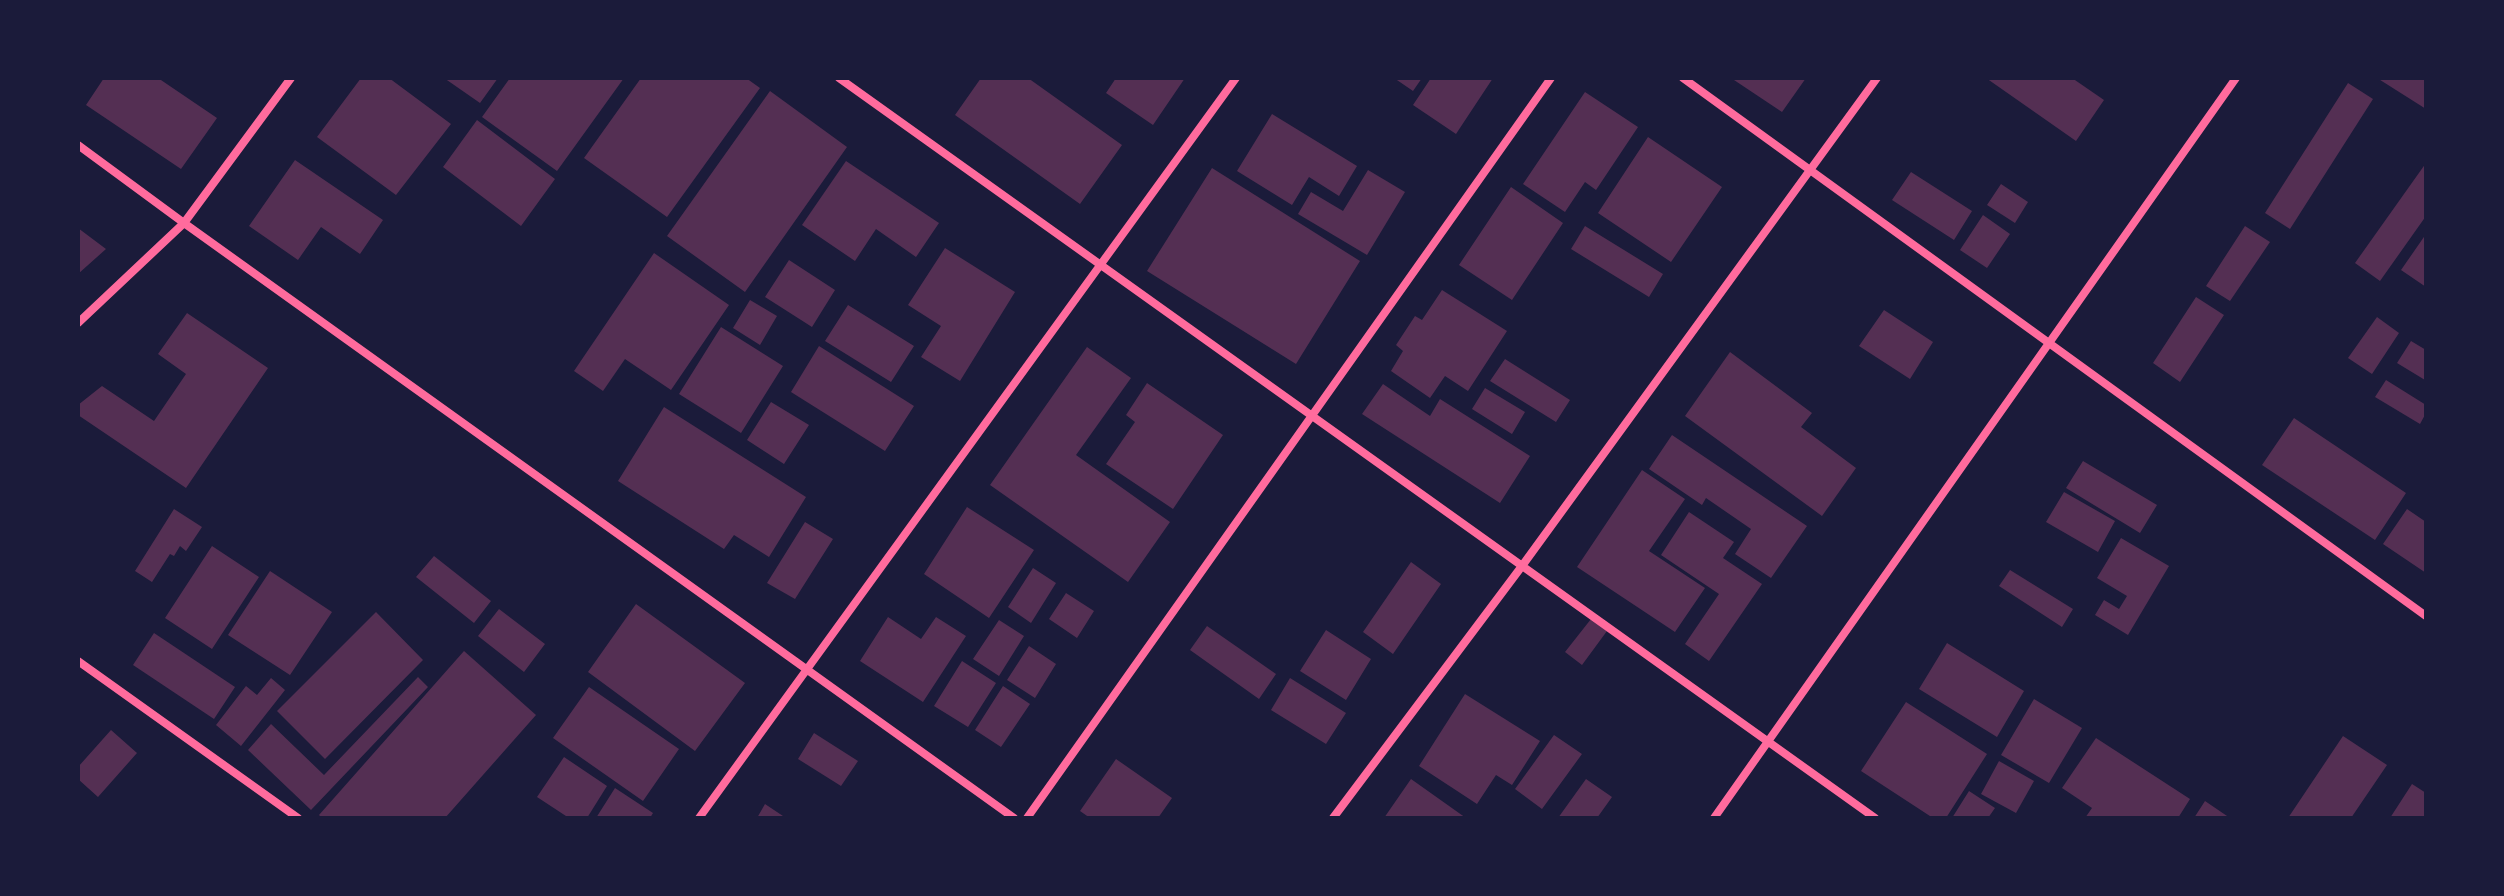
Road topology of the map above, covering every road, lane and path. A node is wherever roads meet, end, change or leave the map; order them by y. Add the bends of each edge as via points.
1 (291, 78) edge
2 (839, 78) edge
3 (1236, 78) edge
4 (1551, 78) edge
5 (1683, 78) edge
6 (1877, 78) edge
7 (2236, 78) edge
8 (78, 145) edge
9 (1810, 170) junction
10 (184, 223) junction
11 (1101, 265) junction
12 (78, 323) edge
13 (2049, 343) junction
14 (1311, 415) junction
15 (1522, 566) junction
16 (2426, 616) edge
17 (78, 661) edge
18 (807, 669) junction
19 (1768, 742) junction
20 (298, 818) edge
21 (699, 818) edge
22 (1014, 818) edge
23 (1027, 818) edge
24 (1333, 818) edge
25 (1714, 818) edge
26 (1875, 818) edge

1 - 10 street
2 - 11 street
3 - 11 street
4 - 14 street
5 - 9 street
6 - 9 street
7 - 13 street
8 - 10 street
9 - 13 street
9 - 15 street
10 - 12 street
10 - 18 street
11 - 14 street
11 - 18 street
13 - 16 street
13 - 19 street
14 - 15 street
14 - 23 street
15 - 19 street
15 - 24 street
17 - 20 street
18 - 21 street
18 - 22 street
19 - 25 street
19 - 26 street

